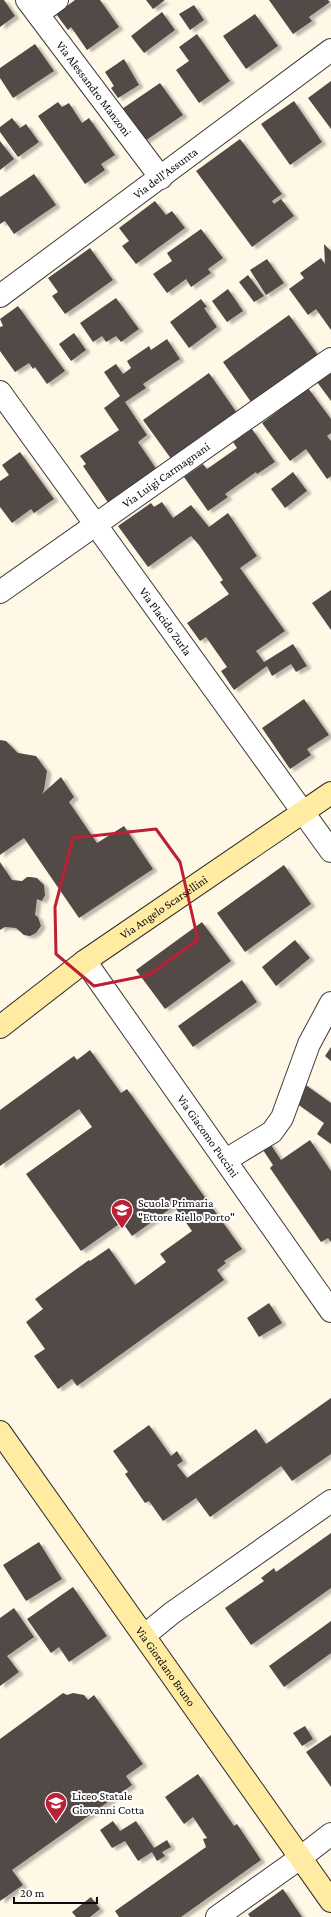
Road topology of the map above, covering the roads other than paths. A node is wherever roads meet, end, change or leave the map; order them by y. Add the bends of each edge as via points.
1 (57, 0) edge
2 (32, 7) edge
3 (331, 50) edge
4 (161, 178) junction
5 (0, 296) edge
6 (331, 358) edge
7 (0, 392) edge
8 (95, 526) junction
9 (0, 592) edge
10 (331, 793) edge
11 (304, 813) junction
12 (331, 851) edge
13 (85, 961) junction
14 (331, 1003) edge
15 (0, 1027) edge
16 (226, 1160) junction
17 (324, 1285) edge
18 (331, 1311) edge
19 (0, 1432) edge
20 (331, 1501) edge
21 (145, 1635) junction
22 (331, 1834) edge
23 (300, 1858) junction
24 (331, 1901) edge
25 (217, 1917) edge

1 - 2 street
2 - 4 street, Via Alessandro Manzoni
3 - 4 street, Via dell'Assunta
4 - 5 street, Via dell'Assunta
6 - 8 street, Via Luigi Carmagnani
7 - 8 street, Via Placido Zurla
8 - 9 street, Via Luigi Carmagnani
8 - 11 street, Via Placido Zurla
10 - 11 main road, Via Angelo Scarsellini
11 - 12 street, Via Placido Zurla
11 - 13 main road, Via Angelo Scarsellini
13 - 15 main road, Via Angelo Scarsellini
13 - 16 street, Via Giacomo Puccini
14 - 16 street via 308,1044 282,1118 272,1132
16 - 17 street, Via Giacomo Puccini
17 - 18 street, Via Giacomo Puccini
19 - 21 main road, Via Giordano Bruno
20 - 21 street via 172,1613
21 - 23 main road, Via Giordano Bruno
22 - 23 street
23 - 24 main road, Via Giordano Bruno
23 - 25 street

